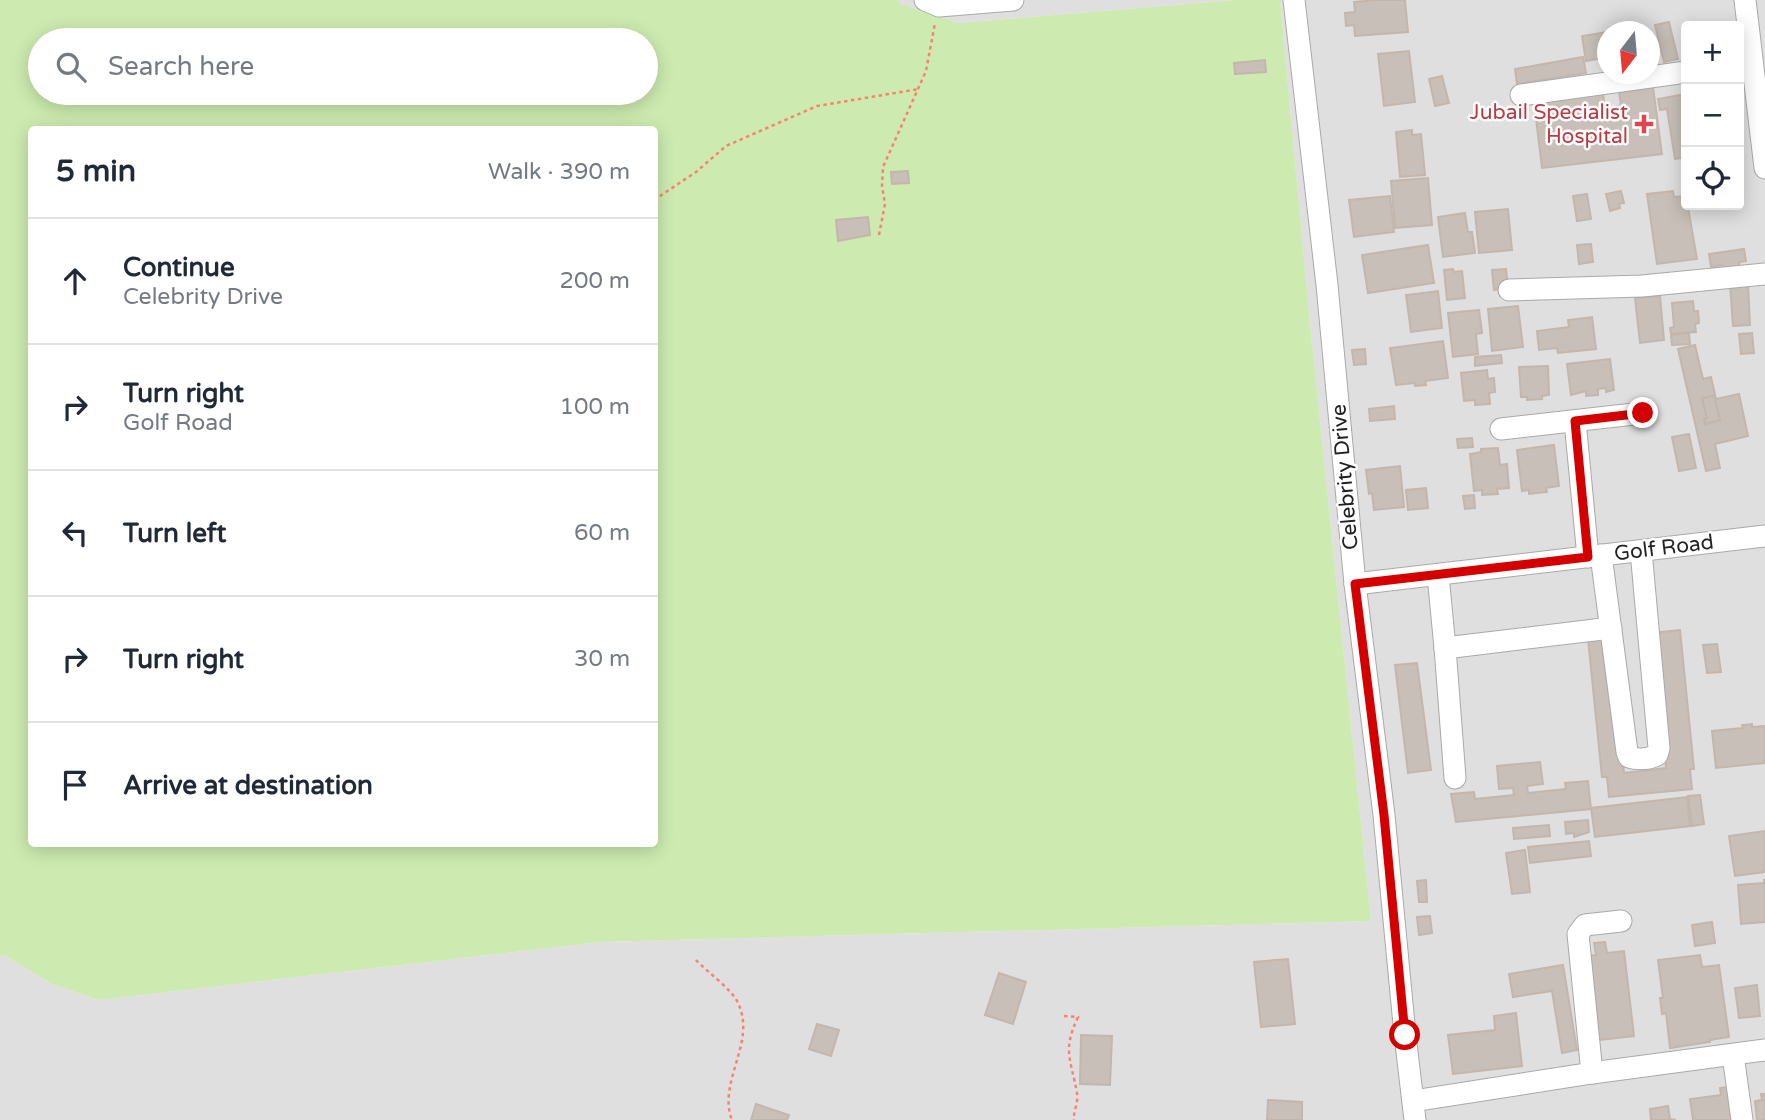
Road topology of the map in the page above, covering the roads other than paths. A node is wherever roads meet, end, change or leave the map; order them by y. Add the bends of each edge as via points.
1 (1013, 0) edge
2 (1294, 0) edge
3 (1745, 0) edge
4 (932, 3) edge
5 (1745, 49) edge
6 (1681, 73) edge
7 (1761, 86) edge
8 (1521, 94) dead end
9 (1765, 168) edge
10 (1765, 274) edge
11 (1509, 290) dead end
12 (1643, 413) dead end
13 (1575, 421) junction
14 (1501, 429) dead end
15 (1765, 536) edge
16 (1641, 551) junction
17 (1594, 556) junction
18 (1437, 575) junction
19 (1355, 584) junction
20 (1611, 628) junction
21 (1445, 648) junction
22 (1455, 778) dead end
23 (1621, 921) dead end
24 (1765, 1050) edge
25 (1732, 1055) junction
26 (1592, 1073) junction
27 (1414, 1111) edge
28 (1742, 1120) edge

1 - 4 street
2 - 19 street, Celebrity Drive
3 - 5 street
5 - 7 street
6 - 8 street
7 - 9 street
10 - 11 street via 1642,286
12 - 13 street
13 - 14 street
13 - 17 street
15 - 16 street, Golf Road
16 - 17 street, Golf Road
16 - 20 street via 1659,748 1652,758 1635,759 1627,752
17 - 18 street, Golf Road
17 - 20 street
18 - 19 street, Golf Road
18 - 21 street
19 - 27 street, Celebrity Drive
20 - 21 street
21 - 22 street
23 - 26 street via 1585,925 1578,934
24 - 25 street
25 - 26 street
25 - 28 street
26 - 27 street

